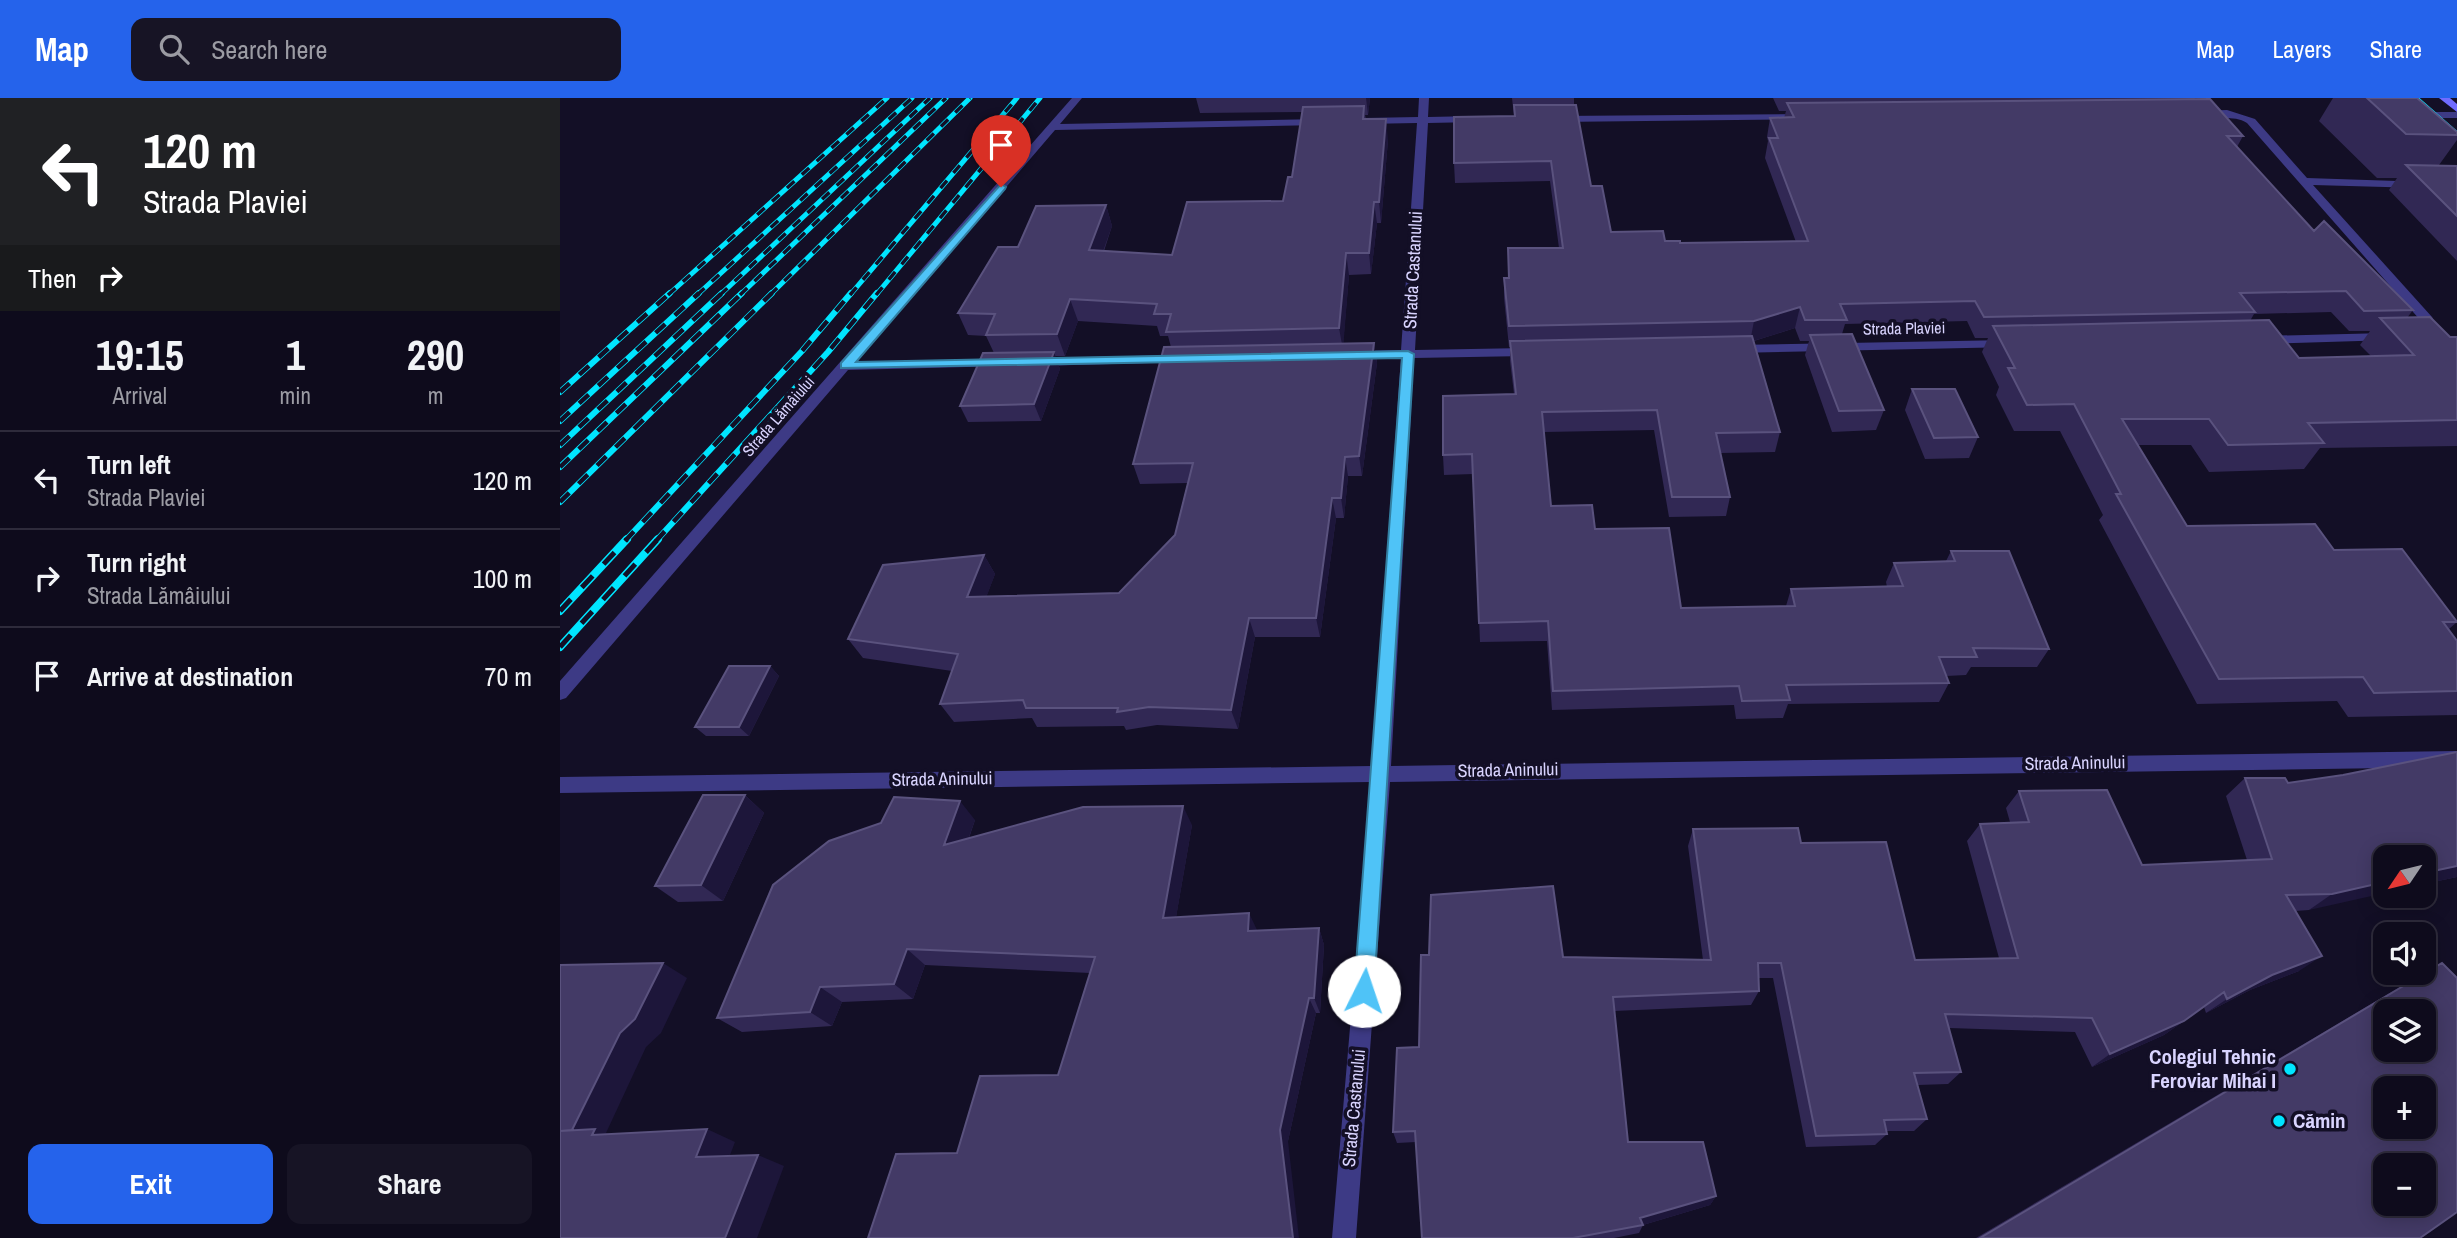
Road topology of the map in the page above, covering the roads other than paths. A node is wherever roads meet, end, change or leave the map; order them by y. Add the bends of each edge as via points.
1 (1077, 98) edge
2 (1424, 98) edge
3 (2444, 98) edge
4 (2407, 107) edge
5 (2457, 109) edge
6 (2189, 114) edge
7 (2417, 115) junction
8 (2457, 115) edge
9 (1827, 117) edge
10 (1492, 119) edge
11 (1548, 119) edge
12 (1422, 120) junction
13 (1354, 121) edge
14 (1340, 122) edge
15 (2427, 124) edge
16 (1053, 127) junction
17 (2307, 181) junction
18 (2457, 186) edge
19 (2243, 340) edge
20 (2021, 344) edge
21 (1714, 349) edge
22 (1547, 352) edge
23 (1408, 354) junction
24 (1339, 356) edge
25 (1202, 359) edge
26 (846, 366) junction
27 (560, 693) edge
28 (2457, 759) edge
29 (1381, 772) junction
30 (560, 785) edge
31 (1344, 1238) edge

1 - 16 street, Strada Lămâiului
2 - 12 street, Strada Castanului
3 - 5 main road
4 - 7 main road
6 - 17 street via 2243,115
7 - 8 street
7 - 15 main road
9 - 11 street
10 - 12 street
12 - 13 street
12 - 23 street, Strada Castanului
14 - 16 street
16 - 26 street, Strada Lămâiului
17 - 18 street
17 - 19 street via 2427,320 2428,333
20 - 21 street, Strada Plaviei
22 - 23 street
23 - 24 street
23 - 29 street, Strada Castanului
25 - 26 street
26 - 27 street, Strada Lămâiului
28 - 29 street, Strada Aninului
29 - 30 street, Strada Aninului
29 - 31 street, Strada Castanului

